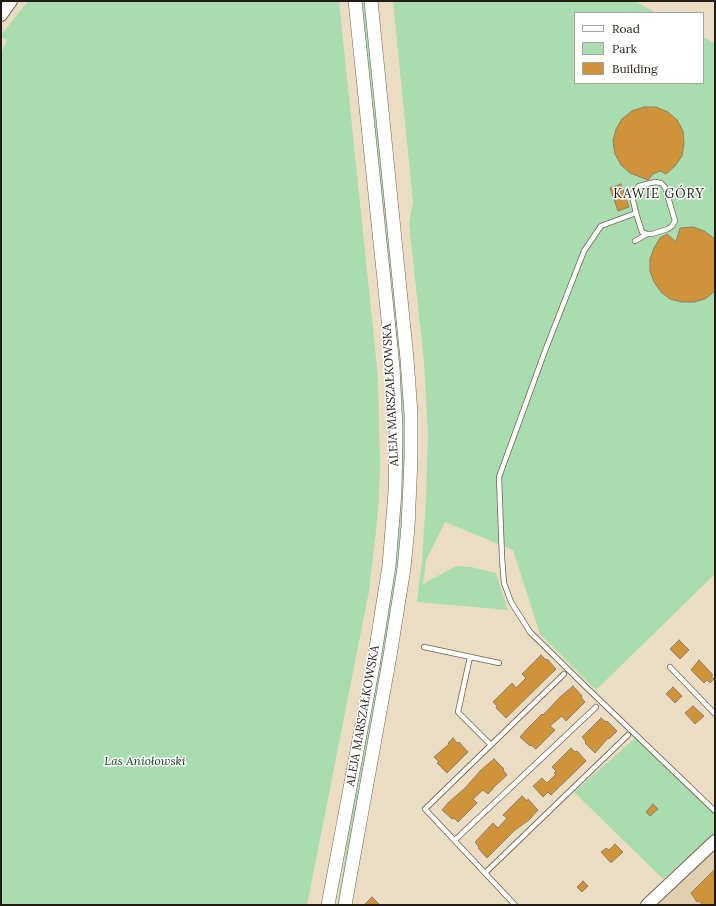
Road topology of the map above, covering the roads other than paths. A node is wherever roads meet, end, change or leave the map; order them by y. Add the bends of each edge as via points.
1 (11, 1) edge
2 (355, 1) edge
3 (371, 1) edge
4 (1, 15) edge
5 (636, 213) junction
6 (647, 234) junction
7 (635, 241) dead end
8 (424, 647) dead end
9 (470, 657) junction
10 (499, 664) dead end
11 (670, 667) dead end
12 (564, 674) dead end
13 (596, 707) dead end
14 (715, 714) edge
15 (628, 735) dead end
16 (491, 745) junction
17 (715, 811) edge
18 (455, 840) junction
19 (715, 841) edge
20 (485, 873) junction
21 (328, 905) edge
22 (345, 905) edge
23 (516, 905) edge
24 (647, 905) edge

1 - 4 street
2 - 21 main road, ALEJA MARSZAŁKOWSKA via 393,367 396,429 395,492 389,566 373,666
3 - 22 main road, ALEJA MARSZAŁKOWSKA via 407,359 411,458 404,568
5 - 6 lane via 642,232
5 - 6 lane via 632,196 634,191 639,186 661,183 665,187 675,221 668,229
5 - 17 lane via 601,226 584,251 499,477 504,583 511,602 530,632
6 - 7 lane
8 - 9 lane
9 - 10 lane
9 - 16 lane via 458,712
11 - 14 lane
12 - 16 lane
13 - 18 lane
15 - 20 lane
16 - 18 lane via 426,809
18 - 20 lane
19 - 24 street
20 - 23 lane

